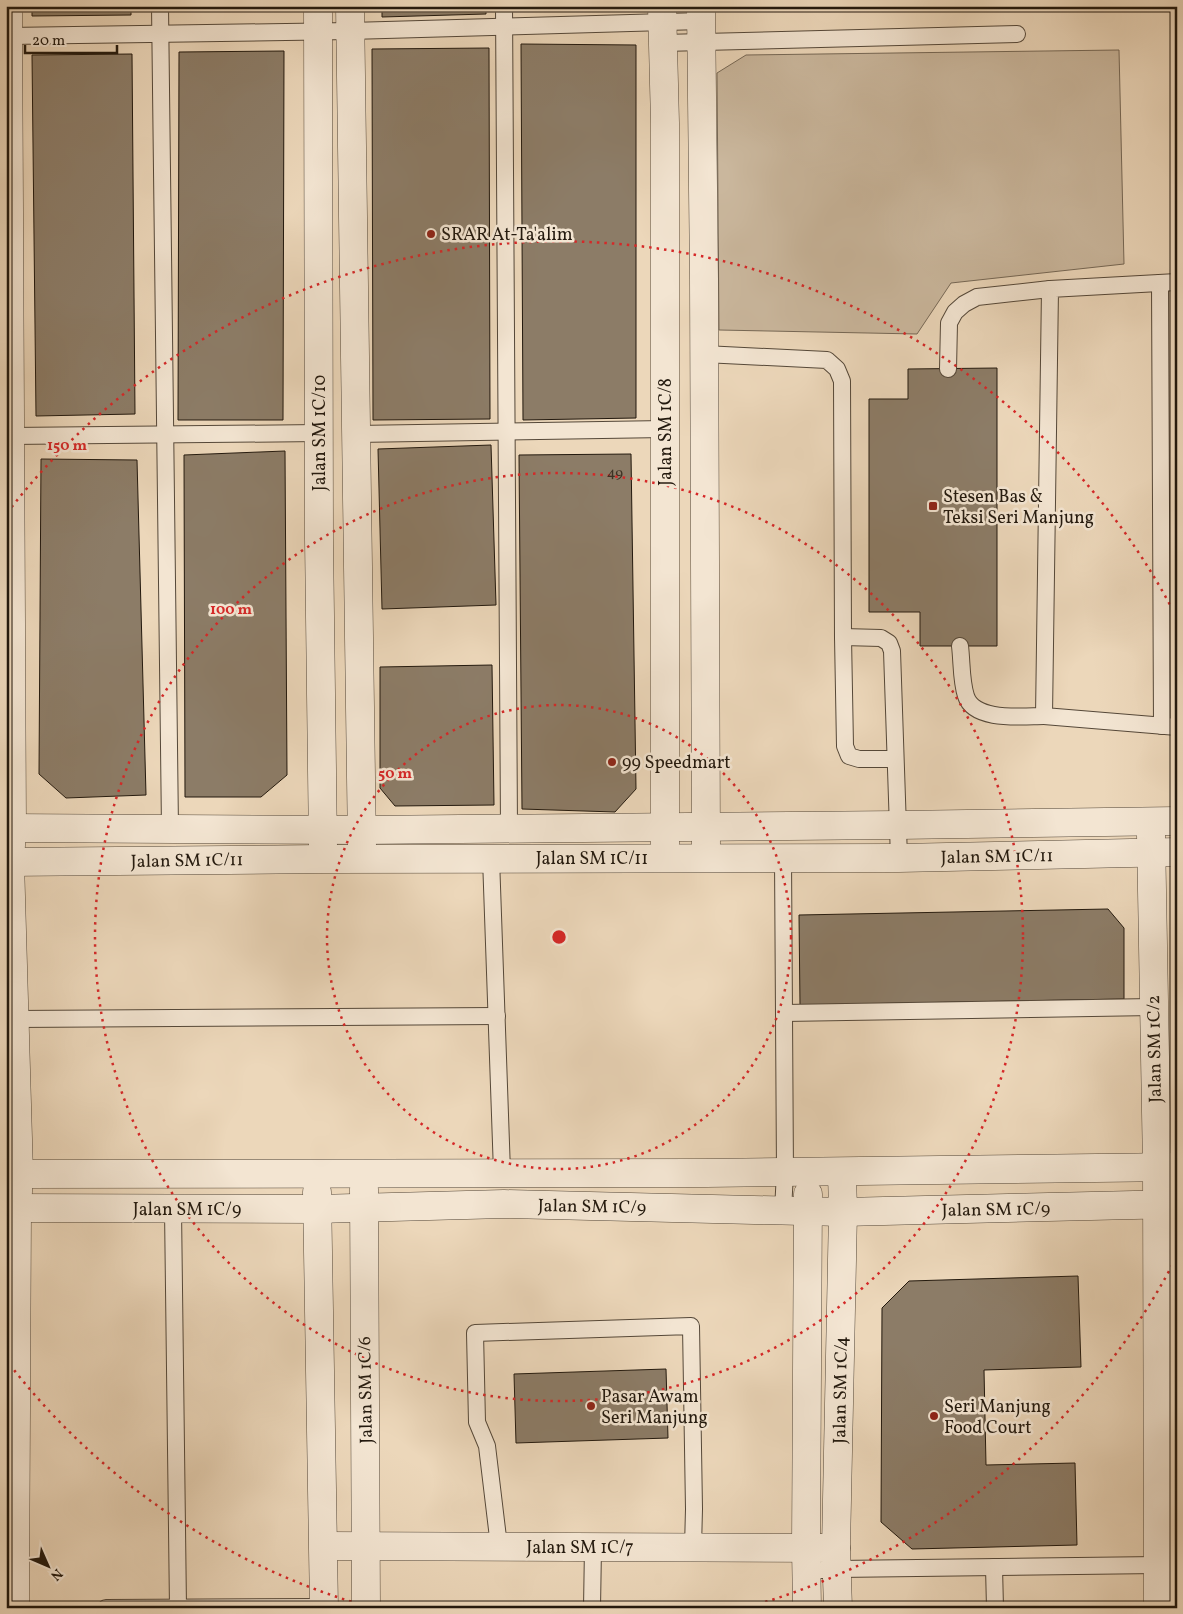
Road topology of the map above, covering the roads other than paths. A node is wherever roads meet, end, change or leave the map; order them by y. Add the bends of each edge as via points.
1 (8, 6) edge
2 (160, 6) edge
3 (504, 6) edge
4 (318, 19) edge
5 (350, 19) edge
6 (701, 23) edge
7 (663, 24) edge
8 (504, 27) junction
9 (160, 33) junction
10 (1016, 34) dead end
11 (8, 36) junction
12 (1177, 282) edge
13 (1160, 283) junction
14 (1050, 289) junction
15 (704, 354) junction
16 (948, 369) dead end
17 (665, 429) junction
18 (506, 431) junction
19 (319, 433) junction
20 (165, 434) junction
21 (356, 434) junction
22 (10, 436) junction
23 (843, 637) junction
24 (960, 646) dead end
25 (1044, 716) junction
26 (1169, 727) edge
27 (895, 759) junction
28 (1164, 821) edge
29 (898, 825) junction
30 (665, 827) junction
31 (706, 827) junction
32 (9, 828) edge
33 (509, 828) junction
34 (170, 829) junction
35 (323, 829) junction
36 (362, 830) junction
37 (1164, 852) edge
38 (491, 858) junction
39 (665, 858) junction
40 (706, 858) junction
41 (783, 858) junction
42 (899, 858) junction
43 (323, 859) junction
44 (363, 859) junction
45 (8, 862) edge
46 (1153, 1007) junction
47 (784, 1013) junction
48 (497, 1016) junction
49 (14, 1019) junction
50 (1167, 1167) edge
51 (502, 1172) junction
52 (797, 1172) junction
53 (842, 1172) junction
54 (318, 1173) junction
55 (364, 1173) junction
56 (12, 1174) edge
57 (1166, 1205) edge
58 (12, 1208) edge
59 (363, 1208) junction
60 (172, 1209) junction
61 (317, 1209) junction
62 (795, 1211) junction
63 (843, 1212) junction
64 (324, 1546) junction
65 (366, 1546) junction
66 (499, 1546) junction
67 (593, 1547) junction
68 (693, 1547) junction
69 (836, 1558) junction
70 (806, 1559) junction
71 (1158, 1565) junction
72 (994, 1567) junction
73 (324, 1607) edge
74 (16, 1608) edge
75 (106, 1608) edge
76 (178, 1608) edge
77 (366, 1608) edge
78 (592, 1608) edge
79 (807, 1608) edge
80 (838, 1608) edge
81 (995, 1608) edge
82 (1158, 1608) edge

1 - 11 street
2 - 9 lane
3 - 8 lane
4 - 5 lane
4 - 9 lane
4 - 19 street, Jalan SM 1C/10
5 - 8 lane
5 - 21 street, Jalan SM 1C/10
6 - 7 lane
6 - 10 lane
6 - 15 street
7 - 8 lane
7 - 17 street, Jalan SM 1C/8
8 - 18 lane
9 - 11 lane
9 - 20 lane
11 - 22 street
12 - 13 lane
13 - 14 lane
13 - 26 lane
14 - 16 lane via 977,298 964,304 949,323
14 - 25 lane
15 - 23 lane via 827,360 837,369 842,381
15 - 31 street
17 - 18 lane
17 - 30 street, Jalan SM 1C/8
18 - 21 lane
18 - 33 lane
19 - 20 lane
19 - 35 street, Jalan SM 1C/10
20 - 22 lane
20 - 34 lane
21 - 36 street, Jalan SM 1C/10
22 - 32 street
23 - 27 lane via 881,638 889,642 892,651
23 - 27 lane via 845,746 849,756
24 - 25 lane via 966,699 974,707 995,715
25 - 26 lane
27 - 29 lane
28 - 29 street, Jalan SM 1C/11
28 - 37 street, Jalan SM 1C/2
29 - 31 street, Jalan SM 1C/11
29 - 42 lane
30 - 31 street, Jalan SM 1C/11
30 - 33 street, Jalan SM 1C/11
30 - 39 street, Jalan SM 1C/8
31 - 40 street
32 - 34 street, Jalan SM 1C/11
32 - 45 street
33 - 36 street, Jalan SM 1C/11
34 - 35 street, Jalan SM 1C/11
35 - 36 street, Jalan SM 1C/11
35 - 43 street, Jalan SM 1C/10
36 - 44 street, Jalan SM 1C/10
37 - 42 street, Jalan SM 1C/11
37 - 46 street, Jalan SM 1C/2
38 - 39 street, Jalan SM 1C/11
38 - 44 street, Jalan SM 1C/11
38 - 48 lane
39 - 40 street, Jalan SM 1C/11
40 - 41 street, Jalan SM 1C/11
41 - 42 street, Jalan SM 1C/11
41 - 47 lane
43 - 44 street, Jalan SM 1C/11
43 - 45 street, Jalan SM 1C/11
45 - 49 street
46 - 47 lane
46 - 50 street, Jalan SM 1C/2
47 - 52 lane
48 - 49 lane
48 - 51 lane
49 - 56 street
50 - 53 street, Jalan SM 1C/9
50 - 57 street, Jalan SM 1C/2
51 - 52 street, Jalan SM 1C/9
51 - 55 street, Jalan SM 1C/9
52 - 53 street, Jalan SM 1C/9
52 - 62 street, Jalan SM 1C/4
53 - 63 street, Jalan SM 1C/4
54 - 55 street, Jalan SM 1C/9
54 - 56 street, Jalan SM 1C/9
54 - 61 street
55 - 59 street, Jalan SM 1C/6
56 - 58 street
57 - 63 street, Jalan SM 1C/9
57 - 71 street, Jalan SM 1C/2
58 - 60 street, Jalan SM 1C/9
58 - 74 street
59 - 61 street, Jalan SM 1C/9
59 - 62 street, Jalan SM 1C/9 via 504,1204
59 - 65 street, Jalan SM 1C/6
60 - 61 street, Jalan SM 1C/9
60 - 76 lane
61 - 64 street
62 - 63 street, Jalan SM 1C/9
62 - 70 street, Jalan SM 1C/4
63 - 69 street, Jalan SM 1C/4
64 - 65 street, Jalan SM 1C/7
64 - 73 street
65 - 66 street, Jalan SM 1C/7
65 - 77 street, Jalan SM 1C/6
66 - 67 street, Jalan SM 1C/7
66 - 68 lane via 488,1446 477,1422 475,1333 690,1326
67 - 68 street, Jalan SM 1C/7
67 - 78 lane
68 - 70 street, Jalan SM 1C/7
69 - 70 street, Jalan SM 1C/7
69 - 72 lane
69 - 80 street, Jalan SM 1C/4
70 - 79 street, Jalan SM 1C/4
71 - 72 lane
71 - 82 street, Jalan SM 1C/2
72 - 81 lane
73 - 76 lane
75 - 76 lane

